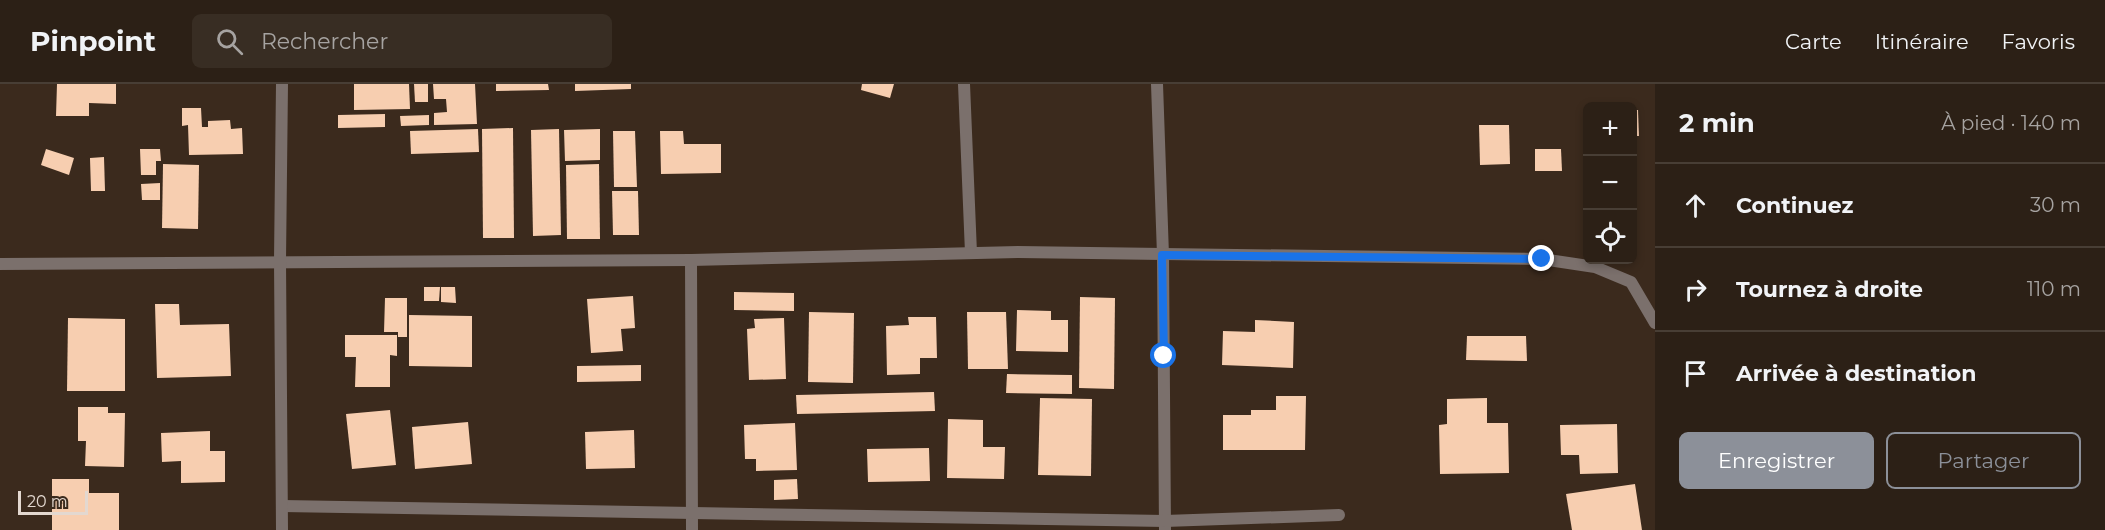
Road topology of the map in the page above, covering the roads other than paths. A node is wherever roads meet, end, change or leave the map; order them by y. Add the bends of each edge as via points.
1 (282, 84) edge
2 (964, 84) edge
3 (1157, 84) edge
4 (971, 254) junction
5 (1162, 255) junction
6 (280, 261) junction
7 (691, 261) junction
8 (0, 264) edge
9 (1655, 323) edge
10 (282, 506) junction
11 (692, 512) junction
12 (1339, 515) dead end
13 (1165, 526) edge
14 (282, 530) edge
15 (692, 530) edge

1 - 6 street
2 - 4 street
3 - 5 street
4 - 5 street
4 - 7 street
5 - 9 street via 1542,259 1595,267 1631,282
5 - 13 street
6 - 7 street
6 - 8 street
6 - 10 street
7 - 11 street
10 - 11 street
10 - 14 street
11 - 13 street
11 - 15 street
12 - 13 street

